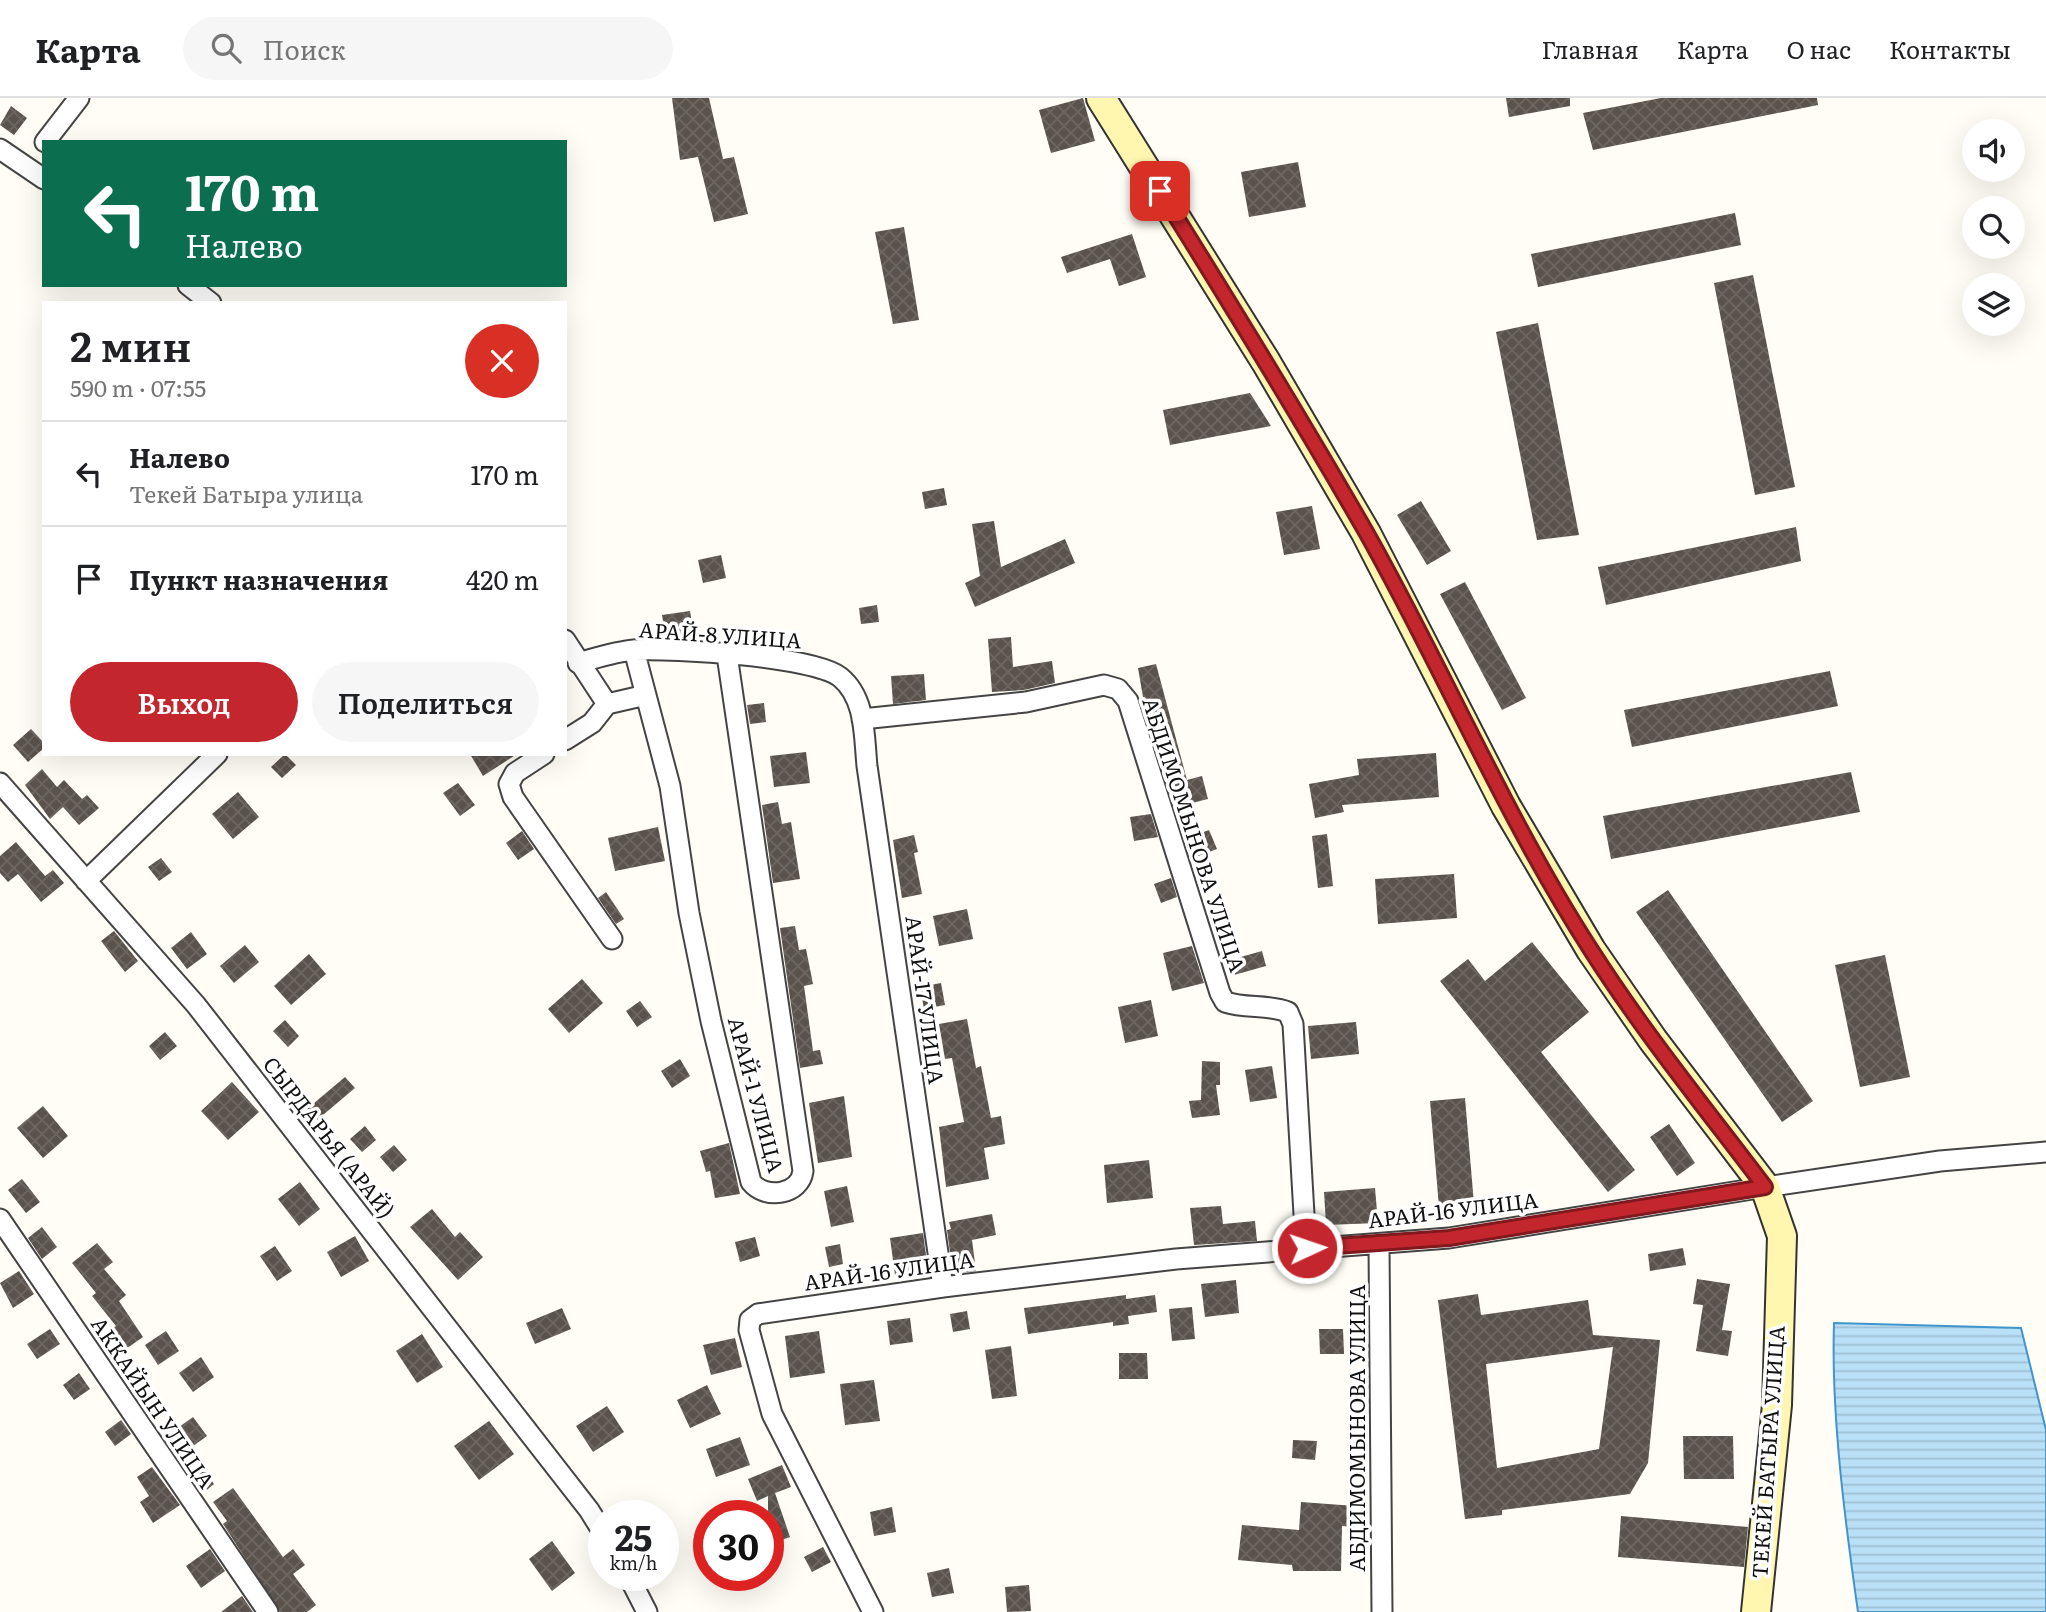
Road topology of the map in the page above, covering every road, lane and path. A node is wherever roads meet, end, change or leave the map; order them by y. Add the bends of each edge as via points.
1 (79, 98) edge
2 (1101, 98) edge
3 (46, 140) edge
4 (42, 146) edge
5 (0, 149) edge
6 (26, 167) junction
7 (42, 178) edge
8 (191, 287) edge
9 (208, 301) edge
10 (567, 644) edge
11 (634, 650) junction
12 (727, 654) junction
13 (578, 663) junction
14 (646, 695) junction
15 (607, 704) junction
16 (862, 719) junction
17 (567, 739) edge
18 (215, 756) edge
19 (541, 756) edge
20 (0, 783) edge
21 (86, 881) junction
22 (612, 939) dead end
23 (2046, 1152) edge
24 (1765, 1187) junction
25 (0, 1219) edge
26 (1379, 1245) junction
27 (1307, 1248) junction
28 (943, 1287) junction
29 (588, 1509) edge
30 (636, 1591) edge
31 (268, 1612) edge
32 (647, 1612) edge
33 (873, 1612) edge
34 (1382, 1612) edge
35 (1756, 1612) edge

1 - 3 street
2 - 24 street, ТЕКЕЙ БАТЫРА УЛИЦА via 1266,362 1366,533 1506,806 1591,950
4 - 6 street
5 - 6 street
6 - 7 street
8 - 9 street
10 - 13 street
11 - 12 street, АРАЙ-8 УЛИЦА
11 - 13 street, АРАЙ-8 УЛИЦА
11 - 14 street, АРАЙ-1 УЛИЦА
12 - 14 street, АРАЙ-1 УЛИЦА via 803,1171 796,1185 776,1194 757,1189 751,1182 711,1021 670,786
12 - 16 street, АРАЙ-8 УЛИЦА via 817,667 840,677 857,697
13 - 15 street
14 - 15 street
15 - 17 street via 592,723
16 - 27 street, АБДИМОМЫНОВА УЛИЦА via 1026,702 1104,685 1118,689 1128,701 1225,1002 1278,1008 1288,1012 1293,1024
16 - 28 street, АРАЙ-17 УЛИЦА
18 - 21 street
19 - 22 street via 515,773 509,784 513,797
20 - 21 street, СЫРДАРЬЯ (АРАЙ)
21 - 29 street, СЫРДАРЬЯ (АРАЙ) via 196,1005
23 - 24 street, АРАЙ-16 УЛИЦА via 1940,1161
24 - 26 street, АРАЙ-16 УЛИЦА
24 - 35 street, ТЕКЕЙ БАТЫРА УЛИЦА via 1782,1236 1777,1405
25 - 31 street, АККАЙЫН УЛИЦА
26 - 27 street, АРАЙ-16 УЛИЦА
26 - 34 street, АБДИМОМЫНОВА УЛИЦА
27 - 28 street, АРАЙ-16 УЛИЦА
28 - 33 street, АРАЙ-16 УЛИЦА via 758,1314 750,1320 772,1414
30 - 32 street

